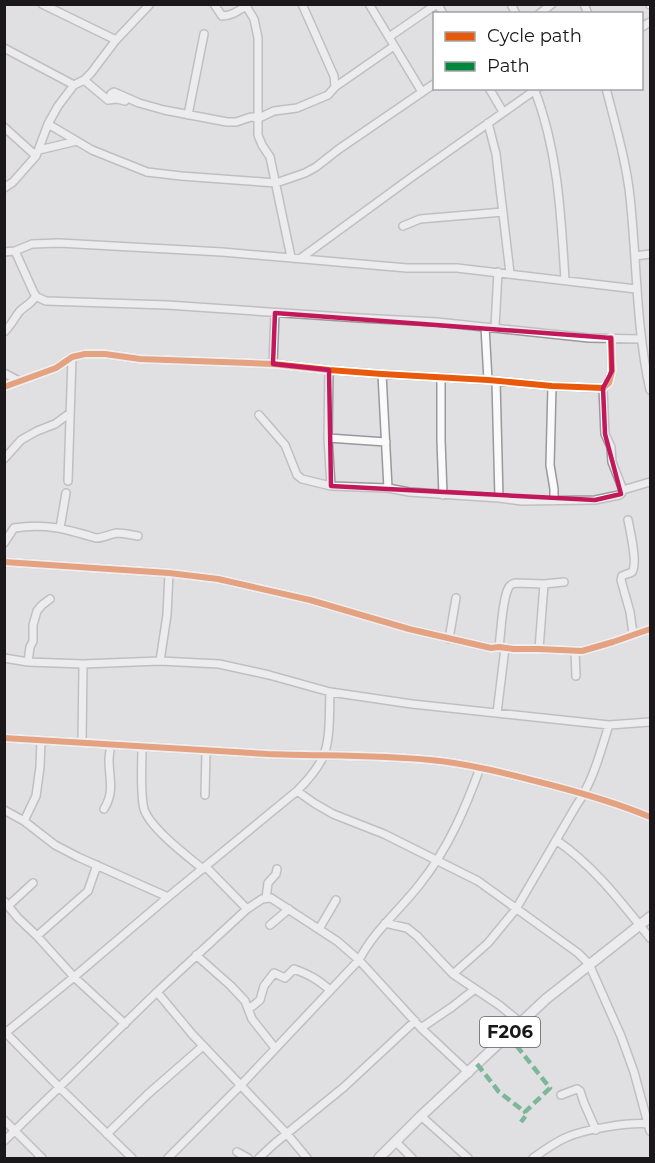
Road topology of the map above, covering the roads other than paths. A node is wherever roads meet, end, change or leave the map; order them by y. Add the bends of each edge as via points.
1 (42, 4) edge
2 (150, 4) edge
3 (214, 4) edge
4 (302, 4) edge
5 (369, 4) edge
6 (437, 4) edge
7 (247, 5) edge
8 (204, 34) dead end
9 (389, 37) junction
10 (116, 40) junction
11 (394, 46) junction
12 (4, 48) edge
13 (334, 76) junction
14 (347, 78) junction
15 (84, 80) junction
16 (74, 85) junction
17 (433, 85) edge
18 (335, 87) junction
19 (490, 90) edge
20 (537, 90) edge
21 (606, 90) edge
22 (422, 92) junction
23 (503, 112) junction
24 (188, 115) junction
25 (259, 118) junction
26 (488, 123) junction
27 (48, 124) junction
28 (4, 127) edge
29 (77, 141) junction
30 (37, 153) junction
31 (276, 183) junction
32 (4, 188) edge
33 (503, 212) junction
34 (403, 226) dead end
35 (4, 252) edge
36 (15, 252) junction
37 (651, 254) edge
38 (635, 256) junction
39 (291, 257) junction
40 (301, 258) junction
41 (498, 272) junction
42 (510, 273) junction
43 (565, 280) junction
44 (636, 289) junction
45 (37, 297) junction
46 (275, 312) junction
47 (485, 327) junction
48 (495, 327) junction
49 (4, 332) edge
50 (611, 338) junction
51 (641, 339) junction
52 (648, 356) edge
53 (72, 357) junction
54 (64, 364) junction
55 (273, 364) junction
56 (72, 368) junction
57 (329, 370) junction
58 (4, 373) edge
59 (382, 374) junction
60 (441, 378) junction
61 (492, 380) junction
62 (19, 381) junction
63 (552, 386) junction
64 (4, 387) edge
65 (603, 388) junction
66 (651, 390) edge
67 (70, 413) junction
68 (259, 415) dead end
69 (328, 438) junction
70 (386, 442) junction
71 (4, 459) edge
72 (68, 481) dead end
73 (651, 482) edge
74 (331, 486) junction
75 (388, 488) junction
76 (623, 489) junction
77 (66, 493) dead end
78 (443, 495) junction
79 (499, 498) junction
80 (554, 501) junction
81 (628, 520) dead end
82 (60, 528) junction
83 (138, 536) dead end
84 (4, 543) edge
85 (4, 562) edge
86 (169, 573) junction
87 (564, 582) dead end
88 (544, 584) junction
89 (456, 598) dead end
90 (50, 599) dead end
91 (651, 629) edge
92 (633, 634) junction
93 (449, 639) junction
94 (502, 647) junction
95 (538, 649) junction
96 (575, 651) junction
97 (4, 658) edge
98 (160, 661) junction
99 (28, 662) junction
100 (82, 664) junction
101 (576, 676) dead end
102 (330, 692) junction
103 (497, 713) junction
104 (651, 722) edge
105 (609, 725) junction
106 (4, 738) edge
107 (41, 740) junction
108 (82, 743) junction
109 (111, 745) junction
110 (142, 748) junction
111 (206, 751) junction
112 (323, 756) junction
113 (480, 768) junction
114 (297, 791) junction
115 (584, 794) junction
116 (205, 795) dead end
117 (104, 809) dead end
118 (4, 810) edge
119 (651, 817) edge
120 (24, 821) junction
121 (556, 840) junction
122 (436, 861) junction
123 (98, 865) junction
124 (204, 868) junction
125 (277, 869) dead end
126 (33, 883) dead end
127 (168, 897) junction
128 (266, 898) junction
129 (336, 900) dead end
130 (6, 904) edge
131 (247, 909) junction
132 (289, 909) junction
133 (516, 909) junction
134 (651, 917) edge
135 (385, 923) junction
136 (270, 925) dead end
137 (640, 925) junction
138 (320, 929) junction
139 (37, 936) junction
140 (651, 938) edge
141 (196, 955) junction
142 (359, 960) junction
143 (590, 964) junction
144 (453, 974) junction
145 (74, 977) junction
146 (475, 989) junction
147 (330, 990) junction
148 (157, 992) junction
149 (249, 1009) junction
150 (415, 1022) junction
151 (520, 1022) junction
152 (125, 1024) junction
153 (421, 1028) junction
154 (5, 1033) edge
155 (204, 1046) junction
156 (275, 1048) junction
157 (469, 1073) junction
158 (240, 1086) junction
159 (60, 1088) junction
160 (561, 1095) dead end
161 (421, 1116) junction
162 (4, 1120) edge
163 (650, 1126) edge
164 (597, 1130) junction
165 (15, 1131) junction
166 (107, 1134) junction
167 (287, 1134) junction
168 (4, 1141) edge
169 (396, 1142) junction
170 (237, 1152) dead end
171 (42, 1158) edge
172 (132, 1158) edge
173 (168, 1158) edge
174 (248, 1158) edge
175 (259, 1158) edge
176 (307, 1158) edge
177 (379, 1158) edge
178 (412, 1158) edge
179 (468, 1158) edge
180 (533, 1158) edge

1 - 10 street
2 - 10 street
3 - 7 street via 222,16
4 - 13 street
5 - 9 street
6 - 9 street
7 - 25 street via 258,38
8 - 24 street
9 - 11 street
10 - 15 street
11 - 14 street
11 - 22 street
12 - 16 street
13 - 14 street
13 - 18 street
14 - 18 street
15 - 16 street
15 - 24 street via 108,99 114,92 139,103
16 - 27 street
17 - 22 street
18 - 25 street via 297,108
19 - 23 street
20 - 23 street
20 - 43 street via 557,174
21 - 38 street via 630,195
22 - 31 street via 316,167
23 - 26 street
24 - 25 street via 231,122
25 - 31 street via 258,135 270,157
26 - 33 street
26 - 40 street
27 - 29 street
27 - 30 street
28 - 30 street
29 - 30 street
29 - 31 street via 108,157 158,174
30 - 32 street
31 - 39 street
33 - 34 street via 420,219
33 - 42 street
35 - 36 street
36 - 39 street via 32,244 58,243
36 - 45 street
37 - 38 street
38 - 44 street
39 - 40 street
40 - 41 street
41 - 42 street
41 - 48 street
42 - 43 street
43 - 44 street
44 - 51 street
45 - 46 street via 46,301
45 - 49 street
46 - 47 street
46 - 55 street
47 - 48 street
47 - 61 street
48 - 50 street
50 - 51 street
50 - 65 street via 612,371
51 - 52 street
52 - 66 street
53 - 54 street
53 - 55 street via 105,354
53 - 56 street
54 - 56 street
54 - 62 street
55 - 57 street
56 - 67 street
57 - 59 street
57 - 69 street
58 - 62 street
59 - 60 street
59 - 70 street
60 - 61 street
60 - 78 street
61 - 63 street
61 - 79 street
62 - 64 street
63 - 65 street
63 - 80 street via 550,465
65 - 76 street via 605,434
67 - 71 street via 21,440
67 - 72 street
68 - 74 street via 285,445 297,475
69 - 70 street
69 - 74 street
70 - 75 street
73 - 76 street
74 - 75 street
75 - 78 street
76 - 80 street via 619,495 595,500
77 - 82 street
78 - 79 street
79 - 80 street
81 - 92 street via 633,568 621,580
82 - 83 street via 96,538 124,533
82 - 84 street via 14,528
85 - 86 street
86 - 93 street via 218,579 310,600
86 - 98 street
87 - 88 street
88 - 94 street via 515,583 508,588
88 - 95 street
89 - 93 street
90 - 99 street via 37,611
91 - 92 street
92 - 96 street
93 - 94 street
94 - 95 street
94 - 103 street
95 - 96 street
96 - 101 street
97 - 99 street
98 - 100 street
98 - 102 street via 219,664
99 - 100 street
100 - 108 street
102 - 103 street
102 - 112 street
103 - 105 street
104 - 105 street
105 - 115 street
106 - 107 street
107 - 108 street
107 - 120 street via 36,796
108 - 109 street
109 - 110 street
109 - 117 street via 111,790
110 - 111 street
110 - 124 street via 147,816
111 - 112 street
111 - 116 street
112 - 113 street via 432,760
112 - 114 street
113 - 115 street
113 - 122 street via 466,805
114 - 122 street via 333,814
114 - 124 street
115 - 119 street
115 - 121 street
118 - 120 street
120 - 123 street via 55,845
121 - 133 street
121 - 137 street via 598,876
122 - 133 street via 478,881
122 - 135 street
123 - 127 street
123 - 139 street via 87,891
124 - 127 street
124 - 131 street
125 - 128 street via 268,883
126 - 130 street
127 - 145 street
128 - 131 street
128 - 132 street
129 - 138 street
130 - 139 street
131 - 141 street
132 - 136 street
132 - 138 street
133 - 143 street
133 - 144 street via 488,943
134 - 137 main road, F206
135 - 142 street
135 - 144 street via 407,928
137 - 140 street
137 - 143 main road, F206
138 - 142 street
139 - 145 street
141 - 148 street
141 - 149 street via 231,986
142 - 147 street
142 - 150 street
143 - 151 main road, F206
143 - 163 street via 624,1045
144 - 146 street
145 - 152 street
145 - 154 street
146 - 151 street
146 - 153 street
147 - 149 street via 307,973 294,969 285,978 274,973 260,1000
147 - 156 street
148 - 152 street
148 - 155 street
149 - 156 street via 252,1019
150 - 153 street
150 - 167 street
151 - 157 main road, F206
152 - 159 street
153 - 157 street
154 - 159 street
155 - 158 street
155 - 166 street
156 - 158 street
157 - 161 main road, F206
158 - 167 street
158 - 173 street
159 - 165 street
159 - 166 street
160 - 164 street via 580,1090
161 - 169 main road, F206
161 - 179 street
162 - 165 street
163 - 164 street via 634,1123
164 - 180 street via 566,1137
165 - 168 street
165 - 171 street
166 - 172 street
167 - 175 street
167 - 176 street
169 - 177 main road, F206
169 - 178 street
170 - 174 street

